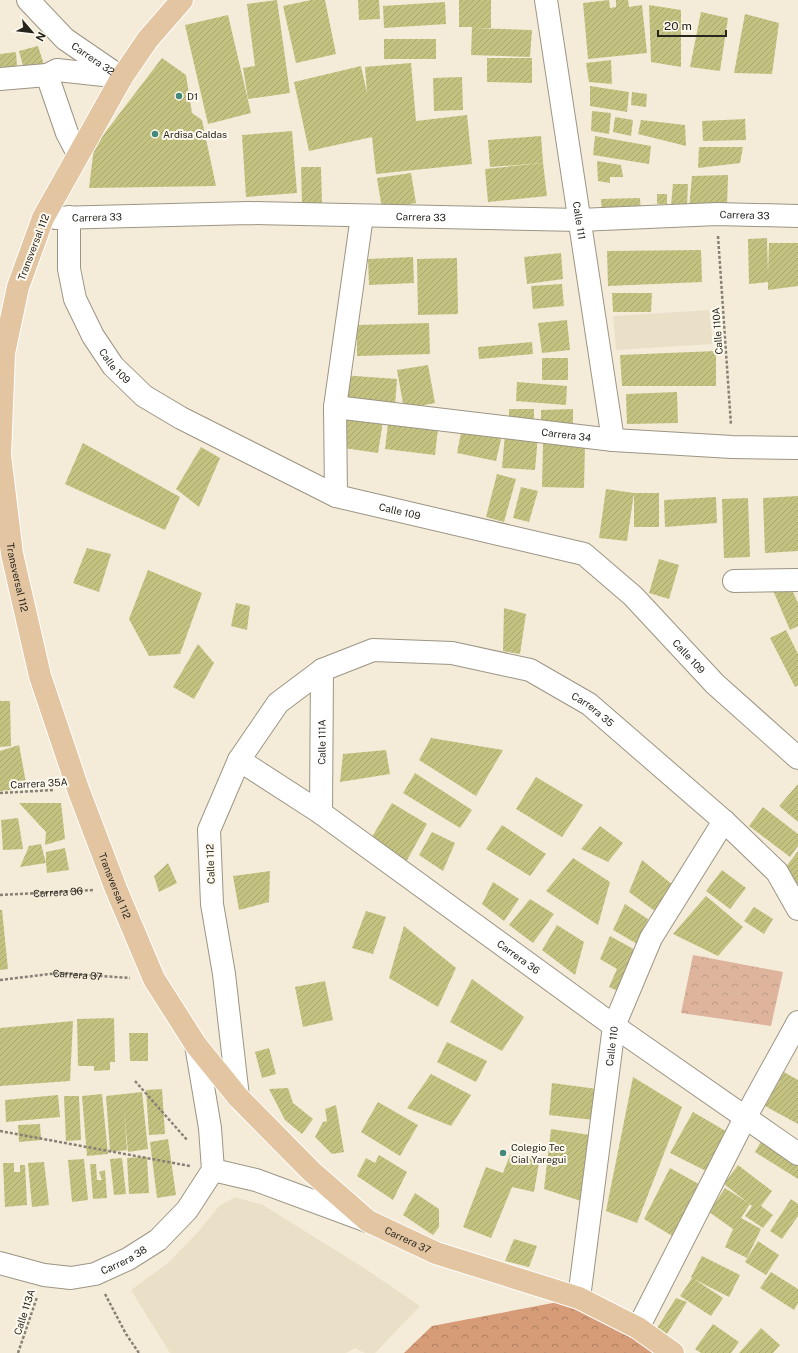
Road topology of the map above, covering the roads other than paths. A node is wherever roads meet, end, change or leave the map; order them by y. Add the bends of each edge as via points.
1 (28, 0) edge
2 (182, 0) edge
3 (546, 0) edge
4 (65, 38) junction
5 (52, 73) junction
6 (122, 77) junction
7 (0, 79) edge
8 (78, 154) junction
9 (362, 216) junction
10 (798, 216) edge
11 (69, 217) junction
12 (43, 218) junction
13 (579, 220) junction
14 (335, 407) junction
15 (613, 440) junction
16 (798, 448) edge
17 (336, 496) junction
18 (798, 580) edge
19 (734, 581) dead end
20 (322, 670) junction
21 (798, 758) edge
22 (239, 760) junction
23 (321, 813) junction
24 (724, 821) junction
25 (798, 909) edge
26 (798, 1022) edge
27 (614, 1026) junction
28 (196, 1045) junction
29 (238, 1097) junction
30 (745, 1118) junction
31 (798, 1154) edge
32 (213, 1170) junction
33 (368, 1221) junction
34 (0, 1263) edge
35 (579, 1298) junction
36 (638, 1328) junction
37 (673, 1353) edge

1 - 4 street, Carrera 32
2 - 6 main road via 148,39
3 - 13 street, Calle 111
4 - 5 street, Carrera 32 via 67,57 63,66
4 - 6 street, Carrera 32
5 - 6 street
5 - 7 street
5 - 8 street via 67,133
6 - 8 main road, Transversal 112
8 - 12 main road, Transversal 112
9 - 11 street, Carrera 33 via 249,213
9 - 13 street, Carrera 33
9 - 14 street
10 - 13 street, Carrera 33 via 717,214
11 - 12 street, Carrera 33
11 - 17 street, Calle 109 via 68,269 75,298 93,336 113,366 144,396 181,418
12 - 28 main road, Transversal 112 via 18,287 4,353 0,455 12,554 40,676 78,789 154,979
13 - 15 street, Calle 111
14 - 15 street, Carrera 34
14 - 17 street
15 - 16 street, Carrera 34 via 732,448
17 - 21 street, Calle 109 via 584,554 633,596 715,684
18 - 19 street
20 - 22 street, Calle 112 via 278,703
20 - 23 street, Calle 111A
20 - 24 street, Carrera 35 via 374,650 452,653 530,670 589,704
22 - 23 street, Carrera 36
22 - 29 street, Calle 112 via 209,830 212,904 224,974
23 - 27 street, Carrera 36
24 - 25 street, Carrera 35 via 777,872
24 - 27 street, Calle 110 via 651,938
26 - 30 street
27 - 30 street, Carrera 36
27 - 35 street, Calle 110
28 - 29 main road, Carrera 37
28 - 32 street via 210,1128
29 - 33 main road, Carrera 37 via 311,1171
30 - 31 street, Carrera 36
30 - 36 street
32 - 33 street via 256,1180
32 - 34 street, Carrera 38 via 187,1210 158,1240 128,1259 95,1274 71,1278 44,1275
33 - 35 main road, Carrera 37 via 443,1256
35 - 36 main road, Carrera 37
36 - 37 main road, Carrera 37

